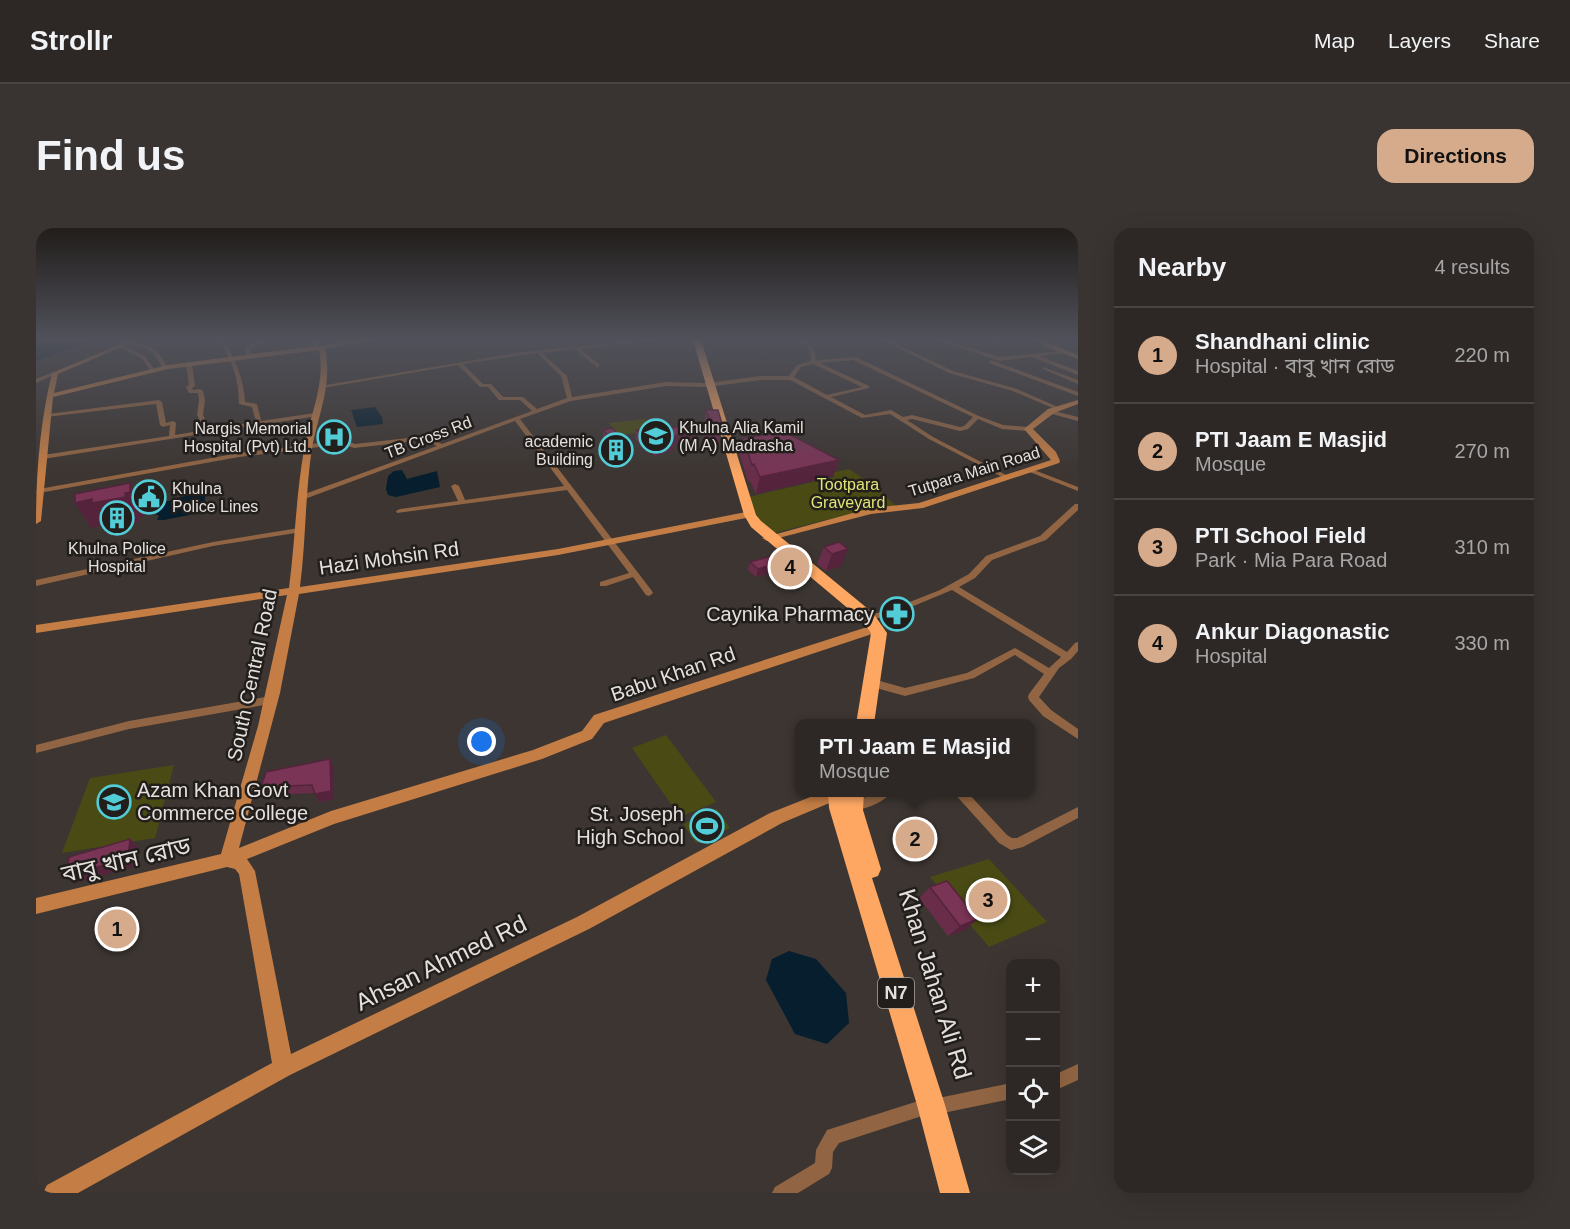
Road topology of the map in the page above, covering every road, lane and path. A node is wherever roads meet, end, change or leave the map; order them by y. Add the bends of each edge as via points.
1 (52, 385) edge
2 (96, 385) edge
3 (192, 385) edge
4 (241, 385) edge
5 (329, 385) edge
6 (489, 385) edge
7 (566, 385) edge
8 (659, 385) edge
9 (709, 385) edge
10 (709, 385) edge
11 (804, 385) edge
12 (863, 385) edge
13 (910, 385) edge
14 (997, 385) edge
15 (1053, 385) edge
16 (323, 386) joint
17 (1078, 394) edge
18 (50, 396) junction
19 (826, 397) junction
20 (570, 399) junction
21 (1078, 402) edge
22 (1053, 410) junction
23 (536, 411) junction
24 (315, 415) junction
25 (48, 416) junction
26 (977, 417) junction
27 (516, 418) junction
28 (902, 419) junction
29 (1078, 419) edge
30 (259, 424) junction
31 (1028, 429) junction
32 (208, 431) junction
33 (46, 435) junction
34 (36, 436) edge
35 (172, 436) junction
36 (308, 447) junction
37 (443, 447) junction
38 (43, 457) junction
39 (1029, 470) junction
40 (1006, 477) junction
41 (455, 486) dead end
42 (568, 488) junction
43 (1078, 489) edge
44 (39, 491) junction
45 (302, 498) junction
46 (463, 502) junction
47 (1078, 506) edge
48 (400, 511) dead end
49 (746, 515) junction
50 (36, 521) edge
51 (299, 530) junction
52 (770, 538) junction
53 (609, 543) junction
54 (634, 574) junction
55 (36, 583) edge
56 (603, 584) dead end
57 (953, 587) junction
58 (294, 590) junction
59 (649, 593) dead end
60 (865, 622) junction
61 (36, 628) edge
62 (1078, 645) edge
63 (1068, 657) junction
64 (1051, 674) junction
65 (873, 683) junction
66 (271, 700) junction
67 (855, 719) edge
68 (866, 719) edge
69 (1078, 735) edge
70 (36, 749) edge
71 (844, 797) edge
72 (846, 797) edge
73 (852, 797) edge
74 (877, 797) edge
75 (963, 797) edge
76 (1078, 812) edge
77 (227, 861) junction
78 (36, 906) edge
79 (283, 1068) junction
80 (1078, 1072) edge
81 (1060, 1080) edge
82 (1006, 1092) edge
83 (937, 1105) junction
84 (56, 1193) edge
85 (781, 1193) edge
86 (955, 1193) edge
87 (964, 1193) edge

1 - 18 street
2 - 18 street
3 - 32 street via 191,392 200,391 200,415
4 - 30 street via 242,404 255,405
5 - 16 street
6 - 23 street via 501,399 521,398
7 - 20 street
8 - 20 street, TB Cross Rd
9 - 52 highway via 736,446 750,515
10 - 49 highway
11 - 19 street
12 - 19 street via 867,387
13 - 26 street
14 - 22 street
15 - 17 street
16 - 24 street, South Central Road
18 - 25 street
19 - 28 street via 864,417 891,412
20 - 23 street, TB Cross Rd
21 - 22 street, Tutpara Main Road
22 - 29 street
22 - 31 street, Tutpara Main Road
23 - 27 street, TB Cross Rd
24 - 30 street
24 - 36 street, South Central Road
25 - 33 street
25 - 35 street via 159,402 163,425 173,423
26 - 28 street via 960,429 912,417
26 - 31 street via 1002,427
27 - 37 street, TB Cross Rd
27 - 42 street
28 - 40 street
30 - 32 street
31 - 39 street, Tutpara Main Road via 1056,461
32 - 35 street
33 - 34 street
33 - 38 street
35 - 38 street
36 - 37 street via 426,438
36 - 44 street via 239,455
36 - 45 street, South Central Road
37 - 45 street, TB Cross Rd
38 - 44 street
39 - 40 street, Tutpara Main Road
39 - 43 street
40 - 52 street, Tutpara Main Road via 920,506 871,511
41 - 46 street
42 - 46 street
42 - 53 street
44 - 50 street
45 - 51 street, South Central Road
46 - 48 street
47 - 57 street via 1043,538 989,558 972,576
49 - 52 highway via 751,524
49 - 53 street, Hazi Mohsin Rd
51 - 55 street via 213,544
51 - 58 street, South Central Road
52 - 60 highway
53 - 54 street
53 - 58 street, Hazi Mohsin Rd
54 - 56 street
54 - 59 street
57 - 60 street
57 - 63 street
58 - 61 street, Hazi Mohsin Rd
58 - 66 street, South Central Road
60 - 65 highway via 879,633
60 - 67 highway via 867,652
60 - 77 street, Babu Khan Rd via 599,719 587,735 537,755 331,818
62 - 63 street
63 - 64 street
64 - 65 street via 1015,651 970,676 905,692
64 - 69 street via 1033,697 1047,713
65 - 68 highway
66 - 70 street via 129,725
66 - 77 street, South Central Road
71 - 79 street, Ahsan Ahmed Rd via 776,818 584,923
72 - 83 highway, Khan Jahan Ali Rd / N7 via 839,808
73 - 74 street via 870,801
75 - 76 street via 1002,840 1011,844
77 - 78 street, বাবু খান রোড
77 - 79 street via 240,863 247,872
79 - 84 street, Ahsan Ahmed Rd
80 - 81 street
82 - 83 street
83 - 85 street via 833,1136 825,1150 823,1168
83 - 86 highway, Khan Jahan Ali Rd / N7
83 - 87 highway, Khan Jahan Ali Rd / N7

